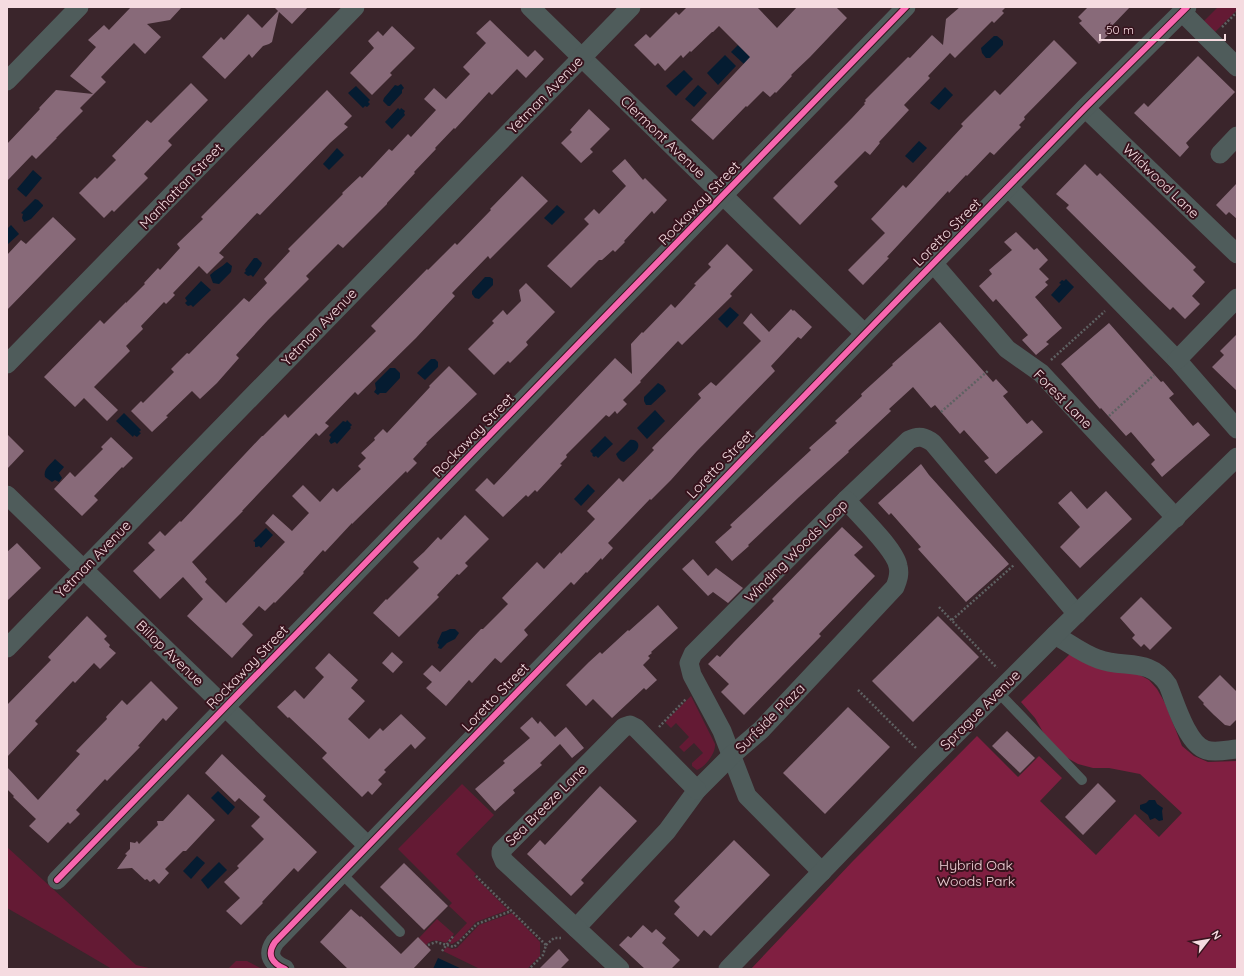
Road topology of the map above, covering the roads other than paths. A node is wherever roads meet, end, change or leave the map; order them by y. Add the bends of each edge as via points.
1 (79, 7) edge
2 (355, 7) edge
3 (530, 7) edge
4 (631, 7) edge
5 (906, 7) edge
6 (1184, 9) edge
7 (582, 58) junction
8 (1237, 67) edge
9 (7, 81) edge
10 (1085, 108) junction
11 (1237, 136) edge
12 (1220, 154) dead end
13 (1008, 187) junction
14 (723, 195) junction
15 (1237, 254) edge
16 (933, 263) junction
17 (1237, 298) edge
18 (864, 333) junction
19 (1177, 360) junction
20 (7, 364) edge
21 (1237, 429) edge
22 (1237, 457) edge
23 (7, 495) edge
24 (846, 500) junction
25 (1176, 518) junction
26 (83, 569) junction
27 (1077, 614) junction
28 (1055, 635) junction
29 (7, 648) edge
30 (998, 692) junction
31 (225, 707) junction
32 (1237, 749) edge
33 (732, 755) junction
34 (1082, 780) dead end
35 (697, 790) junction
36 (367, 845) junction
37 (822, 872) junction
38 (340, 873) junction
39 (57, 880) dead end
40 (576, 928) junction
41 (400, 932) dead end
42 (285, 969) edge
43 (620, 969) edge
44 (728, 969) edge

1 - 9 street
2 - 20 street, Manhattan Street
3 - 7 street, Clermont Avenue
4 - 7 street, Yetman Avenue
5 - 14 street, Rockaway Street
6 - 8 street
6 - 10 street, Loretto Street
7 - 14 street, Clermont Avenue
7 - 26 street, Yetman Avenue
10 - 13 street, Loretto Street
10 - 15 street, Wildwood Lane
11 - 12 street
13 - 16 street, Loretto Street
13 - 19 street
14 - 18 street, Clermont Avenue
14 - 31 street, Rockaway Street
16 - 18 street, Loretto Street
16 - 25 street, Forest Lane via 1007,349 1041,373
17 - 19 street
18 - 36 street, Loretto Street
19 - 21 street
22 - 25 street, Sprague Avenue
23 - 26 street, Billop Avenue
24 - 27 street, Winding Woods Loop via 909,440 915,437 927,439 937,447
24 - 33 street, Winding Woods Loop via 690,658 692,675
24 - 33 street, Surfside Plaza via 891,551 898,565 899,577 894,587 766,724
25 - 27 street, Sprague Avenue
26 - 29 street, Yetman Avenue
26 - 31 street, Billop Avenue
27 - 28 street, Sprague Avenue
28 - 30 street, Sprague Avenue
28 - 32 street via 1099,660 1146,666 1158,672 1168,685 1186,730 1200,747 1216,751
30 - 34 lane
30 - 37 street, Sprague Avenue
31 - 36 street, Billop Avenue
31 - 39 street, Rockaway Street
33 - 35 street, Surfside Plaza
33 - 37 street, Winding Woods Loop via 747,796
35 - 40 street, Surfside Plaza via 667,831
35 - 40 street, Sea Breeze Lane via 636,728 630,725 624,727 503,849 500,854 504,861
36 - 38 street, Loretto Street
37 - 44 street, Sprague Avenue
38 - 41 lane
38 - 42 street, Loretto Street via 271,948 271,957 277,965
40 - 43 street, Sea Breeze Lane

